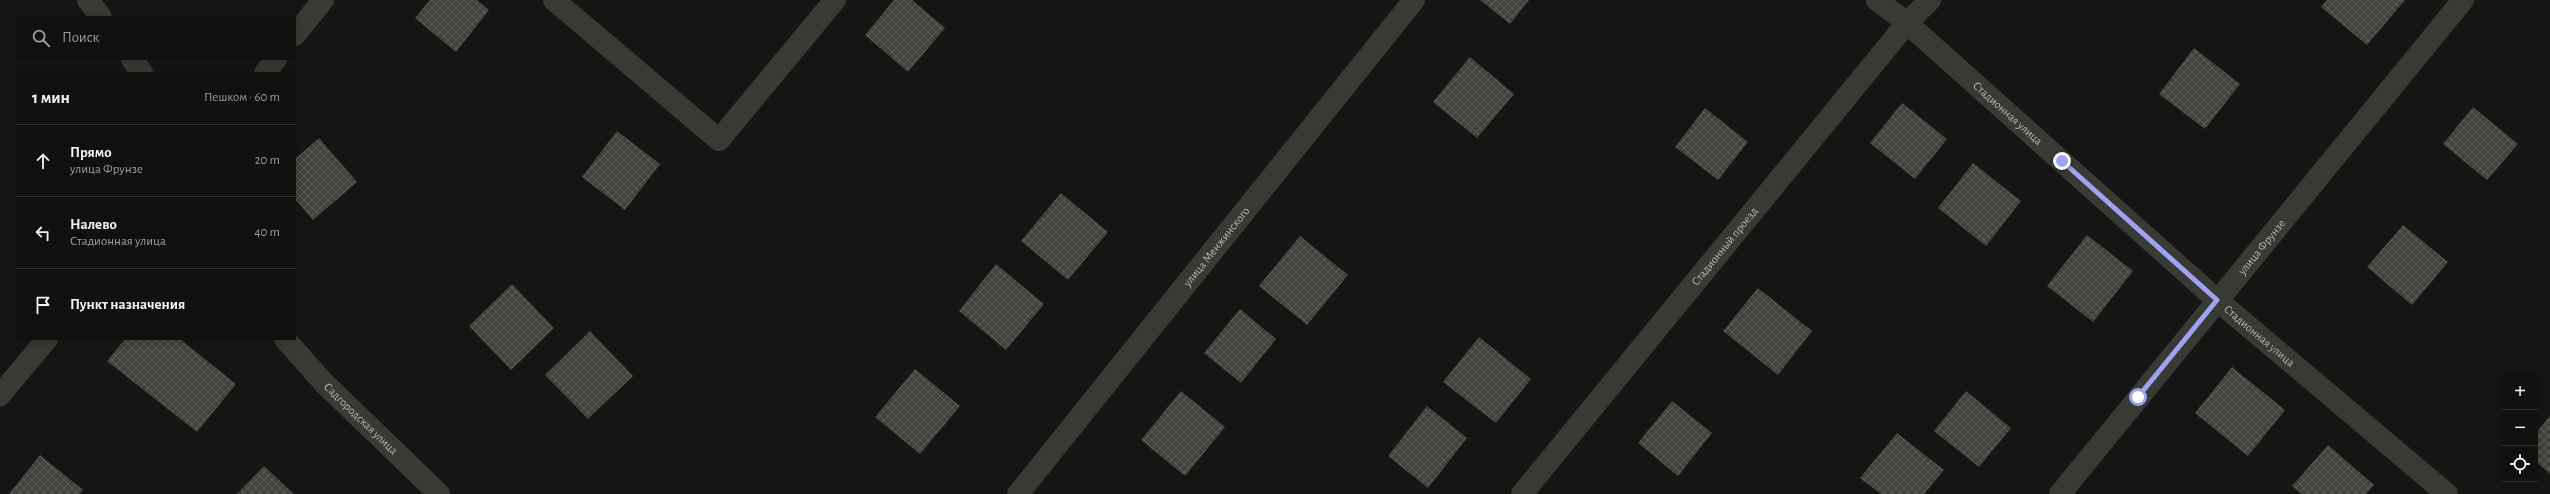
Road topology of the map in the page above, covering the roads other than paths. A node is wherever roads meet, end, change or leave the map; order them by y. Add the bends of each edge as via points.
1 (88, 0) edge
2 (323, 0) edge
3 (554, 0) edge
4 (835, 0) edge
5 (1414, 0) edge
6 (1877, 0) edge
7 (1930, 0) edge
8 (2463, 0) edge
9 (100, 16) edge
10 (1907, 23) junction
11 (296, 34) edge
12 (133, 60) edge
13 (275, 60) edge
14 (141, 72) edge
15 (266, 72) edge
16 (2217, 300) junction
17 (46, 340) edge
18 (287, 340) edge
19 (0, 395) edge
20 (431, 491) edge
21 (1018, 494) edge
22 (1522, 494) edge
23 (2060, 494) edge
24 (2447, 494) edge

1 - 9 street
2 - 11 street
3 - 4 street via 719,140
5 - 21 street, улица Менжинского
6 - 10 street, Стадионная улица
7 - 10 street, Стадионный проезд
8 - 16 street, улица Фрунзе
10 - 16 street, Стадионная улица
10 - 22 street, Стадионный проезд
12 - 14 street
13 - 15 street
16 - 23 street, улица Фрунзе
16 - 24 street, Стадионная улица
17 - 19 street
18 - 20 street, Садгородская улица via 324,384

